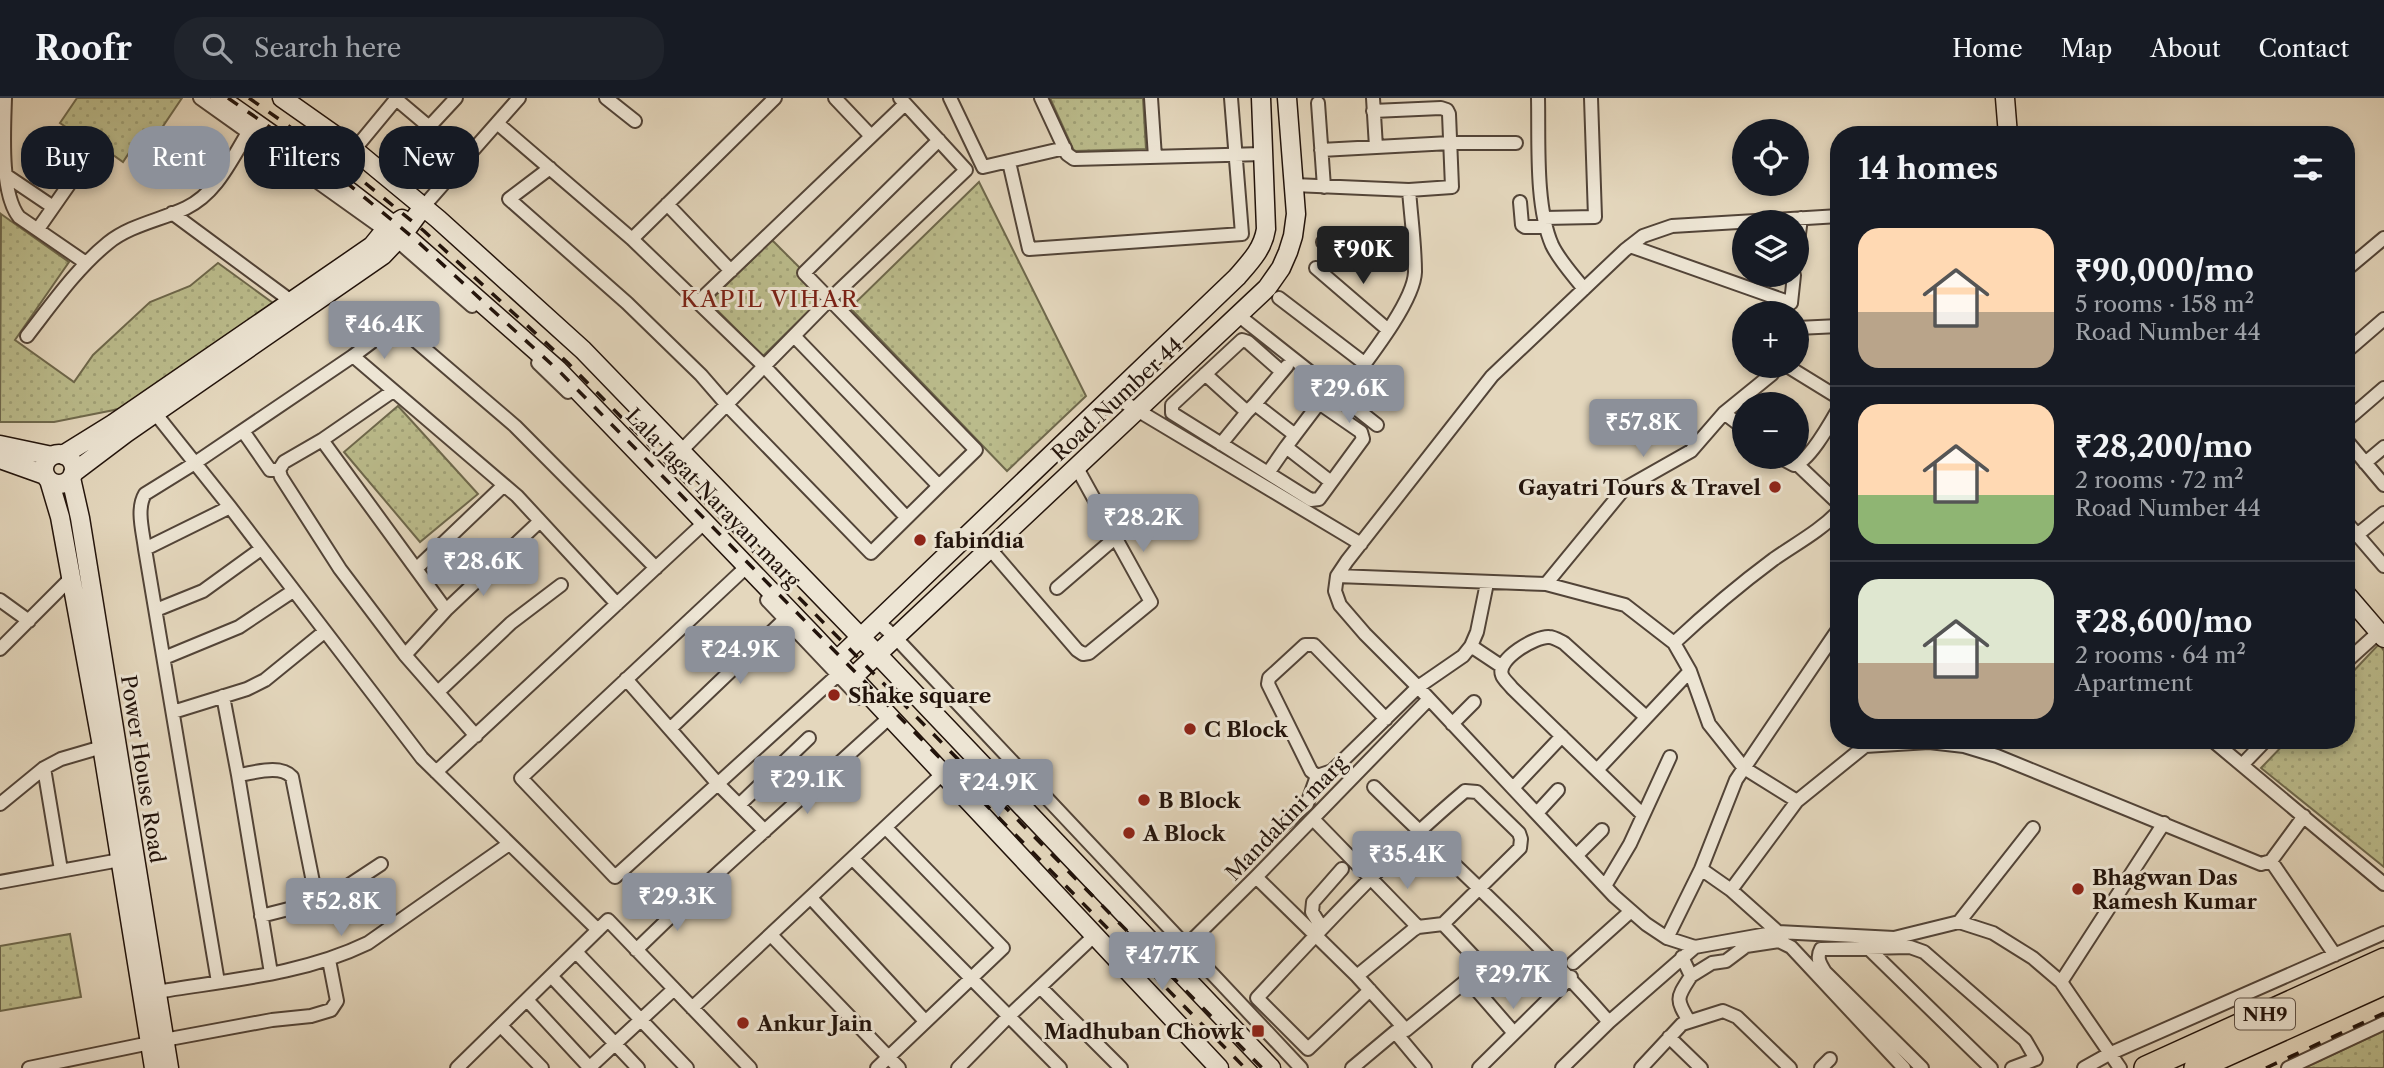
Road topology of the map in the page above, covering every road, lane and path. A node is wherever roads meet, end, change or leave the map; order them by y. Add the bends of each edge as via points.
1 (5, 98) edge
2 (200, 98) edge
3 (220, 98) edge
4 (282, 98) edge
5 (396, 98) edge
6 (456, 98) edge
7 (519, 98) edge
8 (606, 98) edge
9 (775, 98) edge
10 (835, 98) edge
11 (950, 98) edge
12 (1041, 98) edge
13 (1152, 98) edge
14 (1231, 98) edge
15 (1261, 98) edge
16 (1287, 98) edge
17 (1538, 98) edge
18 (1591, 98) edge
19 (2005, 98) edge
20 (903, 101) edge
21 (1318, 103) dead end
22 (1373, 104) edge
23 (2, 117) edge
24 (635, 121) dead end
25 (497, 123) junction
26 (250, 126) edge
27 (251, 126) edge
28 (321, 126) edge
29 (428, 126) edge
30 (430, 126) edge
31 (2007, 126) edge
32 (365, 136) edge
33 (871, 136) junction
34 (244, 140) edge
35 (939, 140) junction
36 (479, 143) edge
37 (1450, 144) junction
38 (1516, 144) dead end
39 (1376, 147) junction
40 (1065, 148) junction
41 (1321, 150) junction
42 (1263, 154) junction
43 (1236, 155) junction
44 (1155, 157) junction
45 (365, 159) edge
46 (1009, 162) junction
47 (550, 169) junction
48 (4, 174) junction
49 (1294, 185) junction
50 (1324, 187) junction
51 (66, 189) edge
52 (344, 189) edge
53 (438, 189) edge
54 (1409, 190) junction
55 (3, 200) edge
56 (1520, 202) dead end
57 (667, 204) junction
58 (423, 206) junction
59 (53, 208) junction
60 (172, 213) junction
61 (1830, 216) edge
62 (1809, 218) edge
63 (1732, 222) edge
64 (1545, 223) junction
65 (38, 229) junction
66 (394, 232) junction
67 (1412, 237) junction
68 (2384, 237) edge
69 (632, 239) junction
70 (1323, 242) dead end
71 (1630, 246) junction
72 (2355, 262) edge
73 (86, 263) junction
74 (1316, 268) dead end
75 (731, 271) junction
76 (1732, 282) edge
77 (1746, 287) edge
78 (1793, 287) edge
79 (1584, 289) junction
80 (1279, 298) dead end
81 (829, 300) junction
82 (291, 301) junction
83 (698, 302) junction
84 (1238, 315) junction
85 (2384, 318) edge
86 (1830, 326) edge
87 (1809, 327) edge
88 (1387, 329) junction
89 (27, 335) dead end
90 (794, 336) junction
91 (2355, 344) edge
92 (353, 356) junction
93 (1293, 359) junction
94 (1364, 363) junction
95 (764, 366) junction
96 (1282, 372) junction
97 (1205, 374) junction
98 (1767, 378) edge
99 (1806, 378) edge
100 (2384, 388) edge
101 (393, 391) junction
102 (1830, 392) edge
103 (1335, 393) junction
104 (1112, 395) junction
105 (1319, 403) junction
106 (727, 405) junction
107 (150, 408) junction
108 (1251, 408) junction
109 (1139, 410) junction
110 (2355, 413) edge
111 (1724, 414) junction
112 (1732, 420) edge
113 (1830, 423) edge
114 (1377, 425) dead end
115 (243, 431) junction
116 (1294, 435) junction
117 (322, 440) junction
118 (1221, 444) junction
119 (0, 445) edge
120 (1286, 447) junction
121 (2384, 447) edge
122 (1809, 451) edge
123 (2355, 451) edge
124 (681, 452) junction
125 (57, 456) junction
126 (0, 459) edge
127 (195, 463) junction
128 (2365, 463) junction
129 (1077, 468) junction
130 (1802, 469) edge
131 (279, 470) junction
132 (1268, 473) junction
133 (72, 475) junction
134 (47, 478) junction
135 (1331, 482) junction
136 (504, 485) junction
137 (2384, 485) edge
138 (939, 486) junction
139 (1830, 495) edge
140 (230, 507) junction
141 (2384, 513) edge
142 (906, 516) junction
143 (540, 521) junction
144 (1830, 521) edge
145 (701, 525) junction
146 (2355, 533) edge
147 (2357, 535) junction
148 (1115, 538) junction
149 (1361, 544) junction
150 (145, 549) junction
151 (261, 549) junction
152 (990, 549) junction
153 (2384, 566) edge
154 (656, 568) junction
155 (416, 569) junction
156 (741, 572) junction
157 (1337, 576) junction
158 (71, 578) junction
159 (1487, 583) junction
160 (1546, 584) junction
161 (561, 585) dead end
162 (1056, 588) dead end
163 (293, 591) junction
164 (0, 600) edge
165 (617, 604) junction
166 (2355, 604) edge
167 (156, 610) junction
168 (446, 610) junction
169 (785, 619) junction
170 (29, 621) junction
171 (877, 621) junction
172 (324, 632) junction
173 (2381, 635) edge
174 (860, 637) junction
175 (895, 637) junction
176 (1830, 641) edge
177 (1674, 643) junction
178 (1471, 646) junction
179 (0, 649) edge
180 (877, 654) junction
181 (405, 655) junction
182 (2355, 655) edge
183 (164, 658) junction
184 (1501, 666) junction
185 (843, 670) junction
186 (1690, 671) junction
187 (626, 679) junction
188 (1418, 687) junction
189 (438, 692) junction
190 (223, 696) junction
191 (1429, 699) junction
192 (1474, 702) dead end
193 (173, 712) junction
194 (1646, 718) junction
195 (1386, 719) junction
196 (887, 720) junction
197 (1452, 724) junction
198 (671, 729) junction
199 (476, 736) junction
200 (1562, 736) junction
201 (809, 738) dead end
202 (109, 744) junction
203 (1860, 749) edge
204 (1974, 749) edge
205 (2223, 749) edge
206 (2257, 749) edge
207 (1670, 757) dead end
208 (1345, 760) junction
209 (2242, 765) junction
210 (44, 768) junction
211 (1744, 768) junction
212 (1597, 770) junction
213 (1358, 771) junction
214 (436, 772) junction
215 (238, 775) junction
216 (1317, 776) junction
217 (937, 779) junction
218 (718, 784) junction
219 (1374, 787) dead end
220 (1513, 788) junction
221 (1558, 790) dead end
222 (1797, 801) junction
223 (0, 804) edge
224 (739, 805) junction
225 (1536, 813) junction
226 (1643, 815) junction
227 (2304, 816) junction
228 (1313, 819) junction
229 (2164, 823) junction
230 (886, 828) junction
231 (2033, 828) dead end
232 (1602, 830) dead end
233 (765, 831) junction
234 (1418, 831) junction
235 (1275, 832) dead end
236 (509, 844) junction
237 (1577, 856) junction
238 (853, 859) junction
239 (120, 860) junction
240 (2271, 861) junction
241 (381, 864) dead end
242 (1342, 869) dead end
243 (1701, 869) junction
244 (61, 870) junction
245 (1256, 877) junction
246 (1371, 878) junction
247 (0, 881) edge
248 (707, 883) dead end
249 (2384, 884) edge
250 (1605, 886) junction
251 (1480, 887) junction
252 (1731, 890) junction
253 (695, 893) dead end
254 (811, 898) junction
255 (317, 902) junction
256 (1631, 911) junction
257 (261, 916) junction
258 (1959, 922) junction
259 (1443, 924) junction
260 (1418, 927) junction
261 (598, 930) junction
262 (1319, 931) junction
263 (1778, 932) junction
264 (2384, 933) edge
265 (771, 935) junction
266 (1092, 937) junction
267 (1667, 938) junction
268 (1877, 944) junction
269 (1185, 947) junction
270 (1695, 947) junction
271 (636, 950) junction
272 (576, 952) junction
273 (2335, 955) junction
274 (1682, 957) junction
275 (329, 960) junction
276 (2384, 960) edge
277 (1170, 962) junction
278 (1573, 963) dead end
279 (271, 973) junction
280 (552, 976) junction
281 (1357, 976) junction
282 (1691, 976) junction
283 (970, 978) junction
284 (1571, 978) junction
285 (1468, 980) junction
286 (218, 982) junction
287 (2061, 982) junction
288 (2384, 983) edge
289 (1040, 987) junction
290 (674, 989) junction
291 (1370, 990) junction
292 (156, 992) junction
293 (528, 1001) junction
294 (692, 1008) junction
295 (1008, 1017) junction
296 (641, 1020) junction
297 (925, 1021) junction
298 (1689, 1021) junction
299 (1609, 1022) junction
300 (2384, 1023) edge
301 (501, 1026) junction
302 (1401, 1031) junction
303 (1514, 1033) junction
304 (1669, 1037) junction
305 (157, 1041) junction
306 (615, 1045) junction
307 (2109, 1054) junction
308 (888, 1057) junction
309 (2202, 1067) edge
310 (29, 1068) edge
311 (154, 1068) edge
312 (169, 1068) edge
313 (457, 1068) edge
314 (542, 1068) edge
315 (589, 1068) edge
316 (638, 1068) edge
317 (687, 1068) edge
318 (750, 1068) edge
319 (877, 1068) edge
320 (899, 1068) edge
321 (958, 1068) edge
322 (1060, 1068) edge
323 (1121, 1068) edge
324 (1212, 1068) edge
325 (1219, 1068) edge
326 (1271, 1068) edge
327 (1301, 1068) edge
328 (1352, 1068) edge
329 (1425, 1068) edge
330 (1479, 1068) edge
331 (1562, 1068) edge
332 (1641, 1068) edge
333 (1701, 1068) edge
334 (1790, 1068) edge
335 (1904, 1068) edge
336 (1922, 1068) edge
337 (1992, 1068) edge
338 (2012, 1068) edge
339 (2084, 1068) edge
340 (2120, 1068) edge
341 (2146, 1068) edge
342 (2288, 1068) edge

1 - 23 street
2 - 26 street
3 - 27 street, Lala Jagat Narayan marg
4 - 28 street, Lala Jagat Narayan marg
5 - 29 street
5 - 32 street
6 - 30 street
7 - 25 street
8 - 24 street
9 - 57 street
10 - 33 street
11 - 46 street via 983,167
12 - 40 street
13 - 44 street
14 - 43 street
15 - 42 street, Road Number 44
16 - 49 street, Road Number 44
17 - 64 street
18 - 64 street via 1595,217
19 - 31 street
20 - 33 street
20 - 35 street
21 - 41 street
22 - 37 street via 1447,110
22 - 39 street
23 - 48 street
25 - 36 street
25 - 47 street
33 - 75 street
34 - 60 street via 215,186
35 - 81 street via 804,273
35 - 81 street via 967,170
37 - 38 street
37 - 39 street
37 - 54 street via 1452,187
39 - 41 street
40 - 44 street via 1074,159 1083,160
40 - 46 street
41 - 50 street
42 - 43 street
42 - 104 street, Road Number 44 via 1264,243 1237,278
43 - 44 street
43 - 46 street via 1242,234 1029,249
45 - 58 street, Lala Jagat Narayan marg
47 - 69 street
47 - 106 street via 509,199 627,303
48 - 55 street
48 - 59 street
49 - 50 street
49 - 84 street, Road Number 44 via 1296,214 1288,252 1267,288
50 - 54 street
51 - 59 street
52 - 66 street, Lala Jagat Narayan marg
53 - 58 street
54 - 67 street
55 - 65 street
56 - 64 street via 1522,225
57 - 69 street
57 - 75 street
58 - 66 street
58 - 124 street, Lala Jagat Narayan marg via 583,351
59 - 65 street
60 - 73 street via 110,241
60 - 82 street
61 - 62 street
63 - 71 street via 1672,226
64 - 79 street via 1553,247
65 - 73 street
66 - 82 street
66 - 107 street via 383,255
66 - 145 street, Lala Jagat Narayan marg via 558,370
67 - 70 street
67 - 88 street via 1415,273 1411,291
68 - 72 street
69 - 83 street
71 - 76 street
71 - 79 street
73 - 89 street
74 - 88 street
75 - 83 street
77 - 78 street via 1791,303
79 - 149 street via 1492,376
80 - 94 street
81 - 90 street
81 - 138 street via 976,450
82 - 107 street
83 - 95 street
84 - 93 street
84 - 109 street, Road Number 44
85 - 91 street
86 - 87 street
88 - 94 street
90 - 95 street
90 - 138 street
92 - 101 street
92 - 115 street
92 - 154 street via 384,332 404,331 515,426
93 - 96 street
93 - 103 street
94 - 103 street
95 - 106 street
95 - 142 street
96 - 97 street via 1242,340
96 - 108 street
97 - 108 street
97 - 118 street via 1172,405 1172,413
98 - 111 street
99 - 102 street
100 - 110 street
101 - 117 street
101 - 136 street
103 - 105 street
103 - 114 street
104 - 109 street
104 - 171 street, Road Number 44
105 - 116 street
105 - 135 street via 1360,432 1363,439
106 - 124 street
106 - 142 street via 871,553
107 - 125 street
107 - 127 street
107 - 133 street
108 - 116 street
108 - 118 street
109 - 129 street, Road Number 44
109 - 149 street
111 - 112 street
111 - 160 street via 1691,451 1624,489
113 - 122 street
115 - 127 street
115 - 131 street via 270,470
116 - 120 street
117 - 131 street via 284,462
117 - 155 street
118 - 132 street
119 - 125 street
120 - 132 street
120 - 135 street
121 - 128 street
123 - 128 street
124 - 174 street, Lala Jagat Narayan marg
125 - 133 street via 71,460
125 - 134 street via 44,467
126 - 134 street
127 - 140 street
127 - 150 street via 142,498
128 - 137 street
129 - 148 street
129 - 152 street, Road Number 44
130 - 139 street
131 - 181 street via 340,569
132 - 135 street via 1311,500 1319,499
133 - 134 street via 58,484
133 - 202 street, Power House Road
134 - 158 street, Power House Road via 60,517
136 - 143 street
136 - 155 street
138 - 142 street
140 - 150 street
140 - 151 street
141 - 147 street
143 - 165 street
143 - 168 street
144 - 177 street via 1727,595
145 - 154 street
145 - 156 street
145 - 185 street, Lala Jagat Narayan marg
146 - 147 street
147 - 153 street
148 - 152 street via 1151,602 1083,654
148 - 162 street
149 - 157 street
150 - 167 street
151 - 163 street
151 - 167 street via 203,591
152 - 175 street, Road Number 44
154 - 165 street
155 - 168 street
156 - 169 street
156 - 187 street
157 - 159 street
157 - 188 street via 1340,605
158 - 170 street
158 - 202 street, Power House Road
159 - 160 street
159 - 178 street
160 - 177 street via 1625,605
161 - 189 street via 511,623
163 - 172 street
163 - 183 street via 239,627
164 - 170 street
165 - 199 street
166 - 173 street
167 - 183 street
168 - 181 street
169 - 185 street
169 - 198 street
170 - 179 street
171 - 174 street, Road Number 44
171 - 175 street
172 - 190 street via 265,680
172 - 214 street
173 - 182 street
174 - 180 street, Lala Jagat Narayan marg
174 - 185 street, Road Number 44
175 - 180 street, Road Number 44
175 - 269 street
176 - 211 street
177 - 186 street
178 - 184 street
178 - 188 street
180 - 185 street, Road Number 44
180 - 277 street, Lala Jagat Narayan marg
181 - 189 street
183 - 193 street
184 - 194 street via 1539,638 1552,637
184 - 200 street via 1511,688
185 - 196 street, Lala Jagat Narayan marg
185 - 218 street
186 - 194 street
186 - 211 street via 1709,724
187 - 198 street
187 - 218 street via 521,778 615,877
188 - 191 street
188 - 195 street
189 - 199 street
190 - 193 street
190 - 215 street
191 - 197 street
191 - 213 street, Mandakini marg
192 - 197 street
193 - 286 street
194 - 212 street
195 - 208 street
195 - 216 street via 1314,645 1305,645 1272,673 1268,684
196 - 217 street
196 - 233 street
196 - 266 street, Lala Jagat Narayan marg
197 - 220 street
198 - 218 street
199 - 214 street
200 - 212 street
200 - 220 street
201 - 224 street
202 - 210 street
202 - 239 street, Power House Road
202 - 292 street, Power House Road
203 - 222 street
204 - 229 street
205 - 209 street
206 - 209 street
207 - 226 street
208 - 213 street
208 - 216 street via 1326,775
209 - 227 street
210 - 223 street
210 - 244 street
211 - 222 street
211 - 243 street
212 - 226 street
213 - 228 street, Mandakini marg
214 - 236 street
215 - 255 street via 280,770 292,777
215 - 257 street
216 - 235 street via 1307,804
217 - 230 street
217 - 266 street
218 - 224 street
219 - 234 street
220 - 225 street
221 - 225 street
222 - 252 street
224 - 233 street
225 - 237 street
226 - 250 street
227 - 240 street
227 - 249 street
228 - 245 street, Mandakini marg
228 - 246 street
229 - 240 street via 2250,861
229 - 287 street
230 - 238 street
230 - 283 street via 1003,948
231 - 258 street
232 - 237 street
233 - 248 street
234 - 246 street
234 - 251 street
234 - 251 street via 1465,791 1477,792 1521,839 1520,848
236 - 261 street
236 - 275 street via 369,943
237 - 250 street
238 - 254 street
238 - 283 street
239 - 244 street
239 - 305 street, Power House Road
240 - 273 street
241 - 255 street
242 - 262 street via 1312,902
243 - 252 street
243 - 267 street
244 - 247 street
245 - 262 street
245 - 269 street, Mandakini marg
246 - 260 street
246 - 262 street
250 - 256 street
251 - 259 street
251 - 284 street
252 - 263 street
253 - 271 street
254 - 265 street
254 - 297 street
255 - 257 street
256 - 267 street
256 - 278 street
257 - 279 street
258 - 268 street
258 - 287 street via 1993,933
259 - 260 street
259 - 285 street via 1480,966
260 - 281 street
261 - 271 street via 608,920
261 - 272 street
262 - 281 street
262 - 291 street via 1257,998 1308,1049
263 - 268 street
263 - 270 street
264 - 273 street
265 - 294 street
265 - 308 street
266 - 289 street
266 - 324 street
266 - 325 street, Lala Jagat Narayan marg
267 - 270 street
268 - 336 street via 1821,949 1819,963
268 - 337 street
268 - 338 street via 1924,952 2019,1035 2036,1059
269 - 277 street, Mandakini marg
269 - 327 street
270 - 274 street
271 - 290 street
272 - 280 street
272 - 296 street
273 - 307 street
274 - 282 street
274 - 299 street
275 - 279 street
275 - 305 street via 337,1001 331,1010
276 - 341 highway, NH9
277 - 326 street, Lala Jagat Narayan marg
279 - 286 street
280 - 293 street
280 - 306 street
281 - 291 street
282 - 298 street via 1678,1002
282 - 335 street via 1712,963 1726,961 1746,946 1779,940 1791,947
283 - 295 street
283 - 297 street
284 - 299 street
284 - 303 street
285 - 302 street
285 - 303 street
286 - 292 street
287 - 307 street
288 - 309 highway
289 - 295 street
289 - 323 street
290 - 294 street
290 - 296 street
291 - 302 street
292 - 305 street, Power House Road
293 - 301 street
293 - 315 street
294 - 318 street
295 - 321 street
295 - 322 street
296 - 306 street
296 - 317 street
297 - 308 street
298 - 304 street
298 - 334 street via 1730,1012
299 - 331 street
300 - 342 street
301 - 313 street
301 - 314 street
302 - 328 street
302 - 329 street
303 - 330 street
304 - 332 street
304 - 333 street
305 - 310 street
305 - 311 street, Power House Road
305 - 312 street, Power House Road
306 - 315 street
306 - 316 street
307 - 339 street
307 - 340 street
308 - 319 street
308 - 320 street

